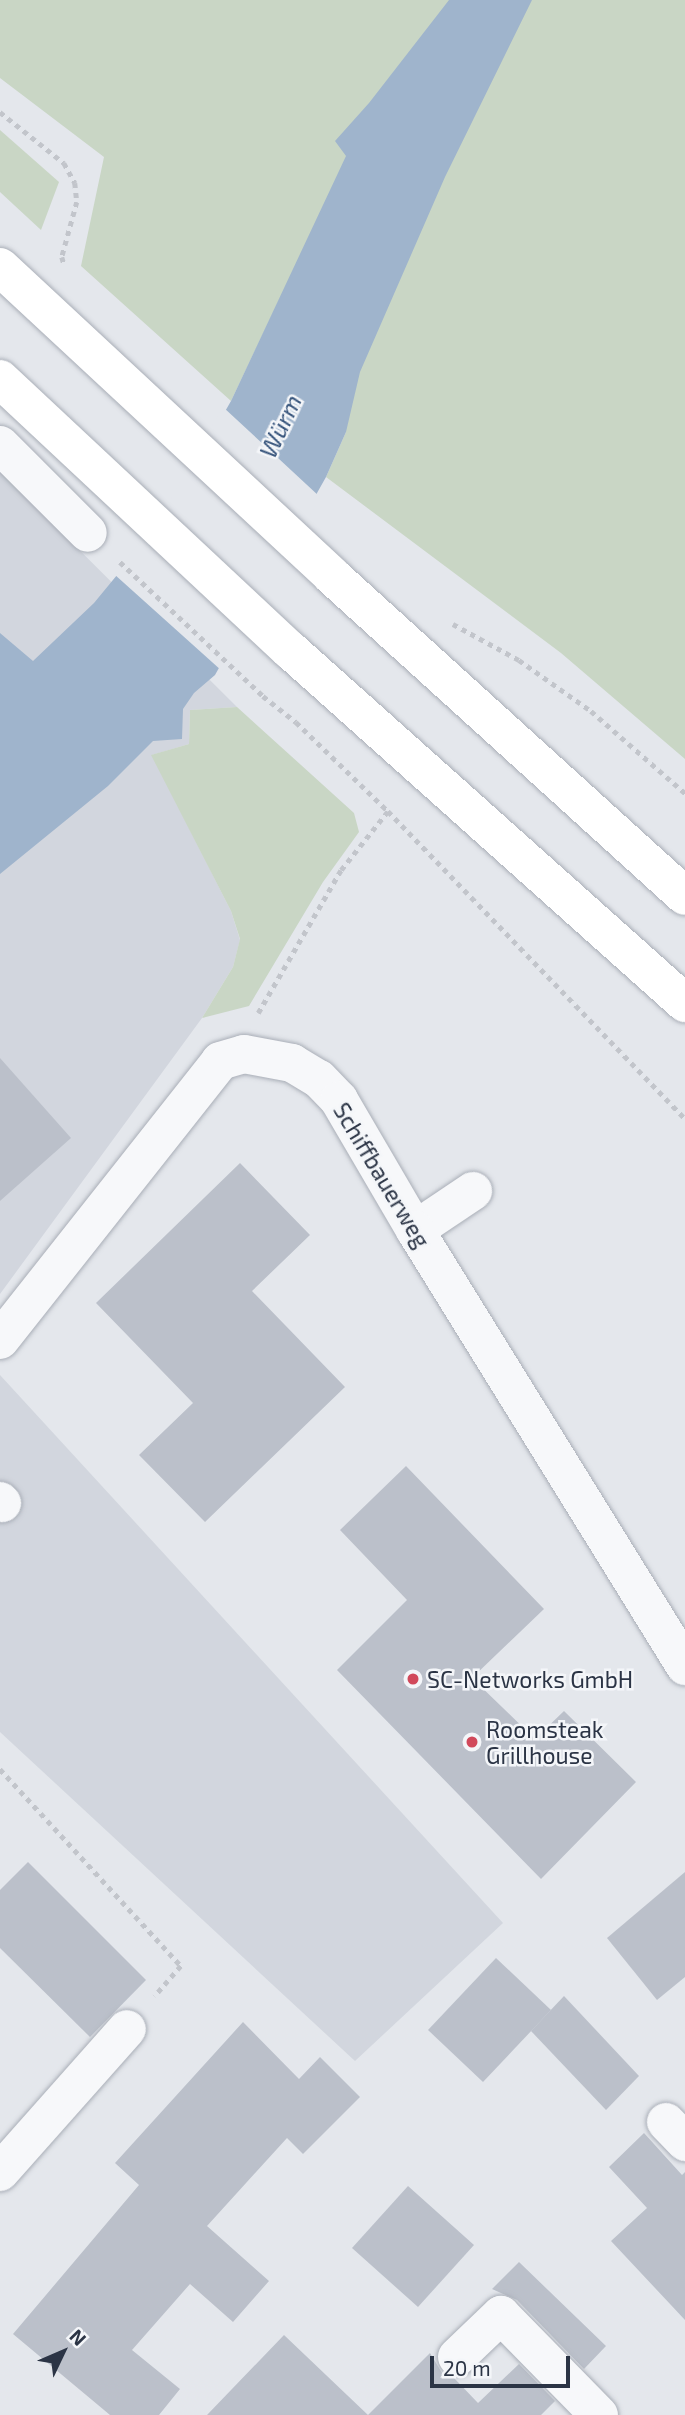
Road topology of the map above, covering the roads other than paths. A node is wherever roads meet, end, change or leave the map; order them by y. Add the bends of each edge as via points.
1 (0, 267) edge
2 (0, 379) edge
3 (0, 445) edge
4 (88, 533) road end
5 (685, 896) edge
6 (685, 1003) edge
7 (473, 1191) dead end
8 (415, 1230) junction
9 (0, 1340) edge
10 (685, 1666) edge
11 (127, 2029) road end
12 (0, 2172) edge
13 (457, 2357) dead end
14 (599, 2415) edge

1 - 5 main road
2 - 6 main road via 290,650
3 - 4 street
7 - 8 street
8 - 9 street, Schiffbauerweg via 339,1100 320,1079 292,1063 244,1054 220,1061 190,1096
8 - 10 street, Schiffbauerweg
11 - 12 street
13 - 14 street via 501,2315

